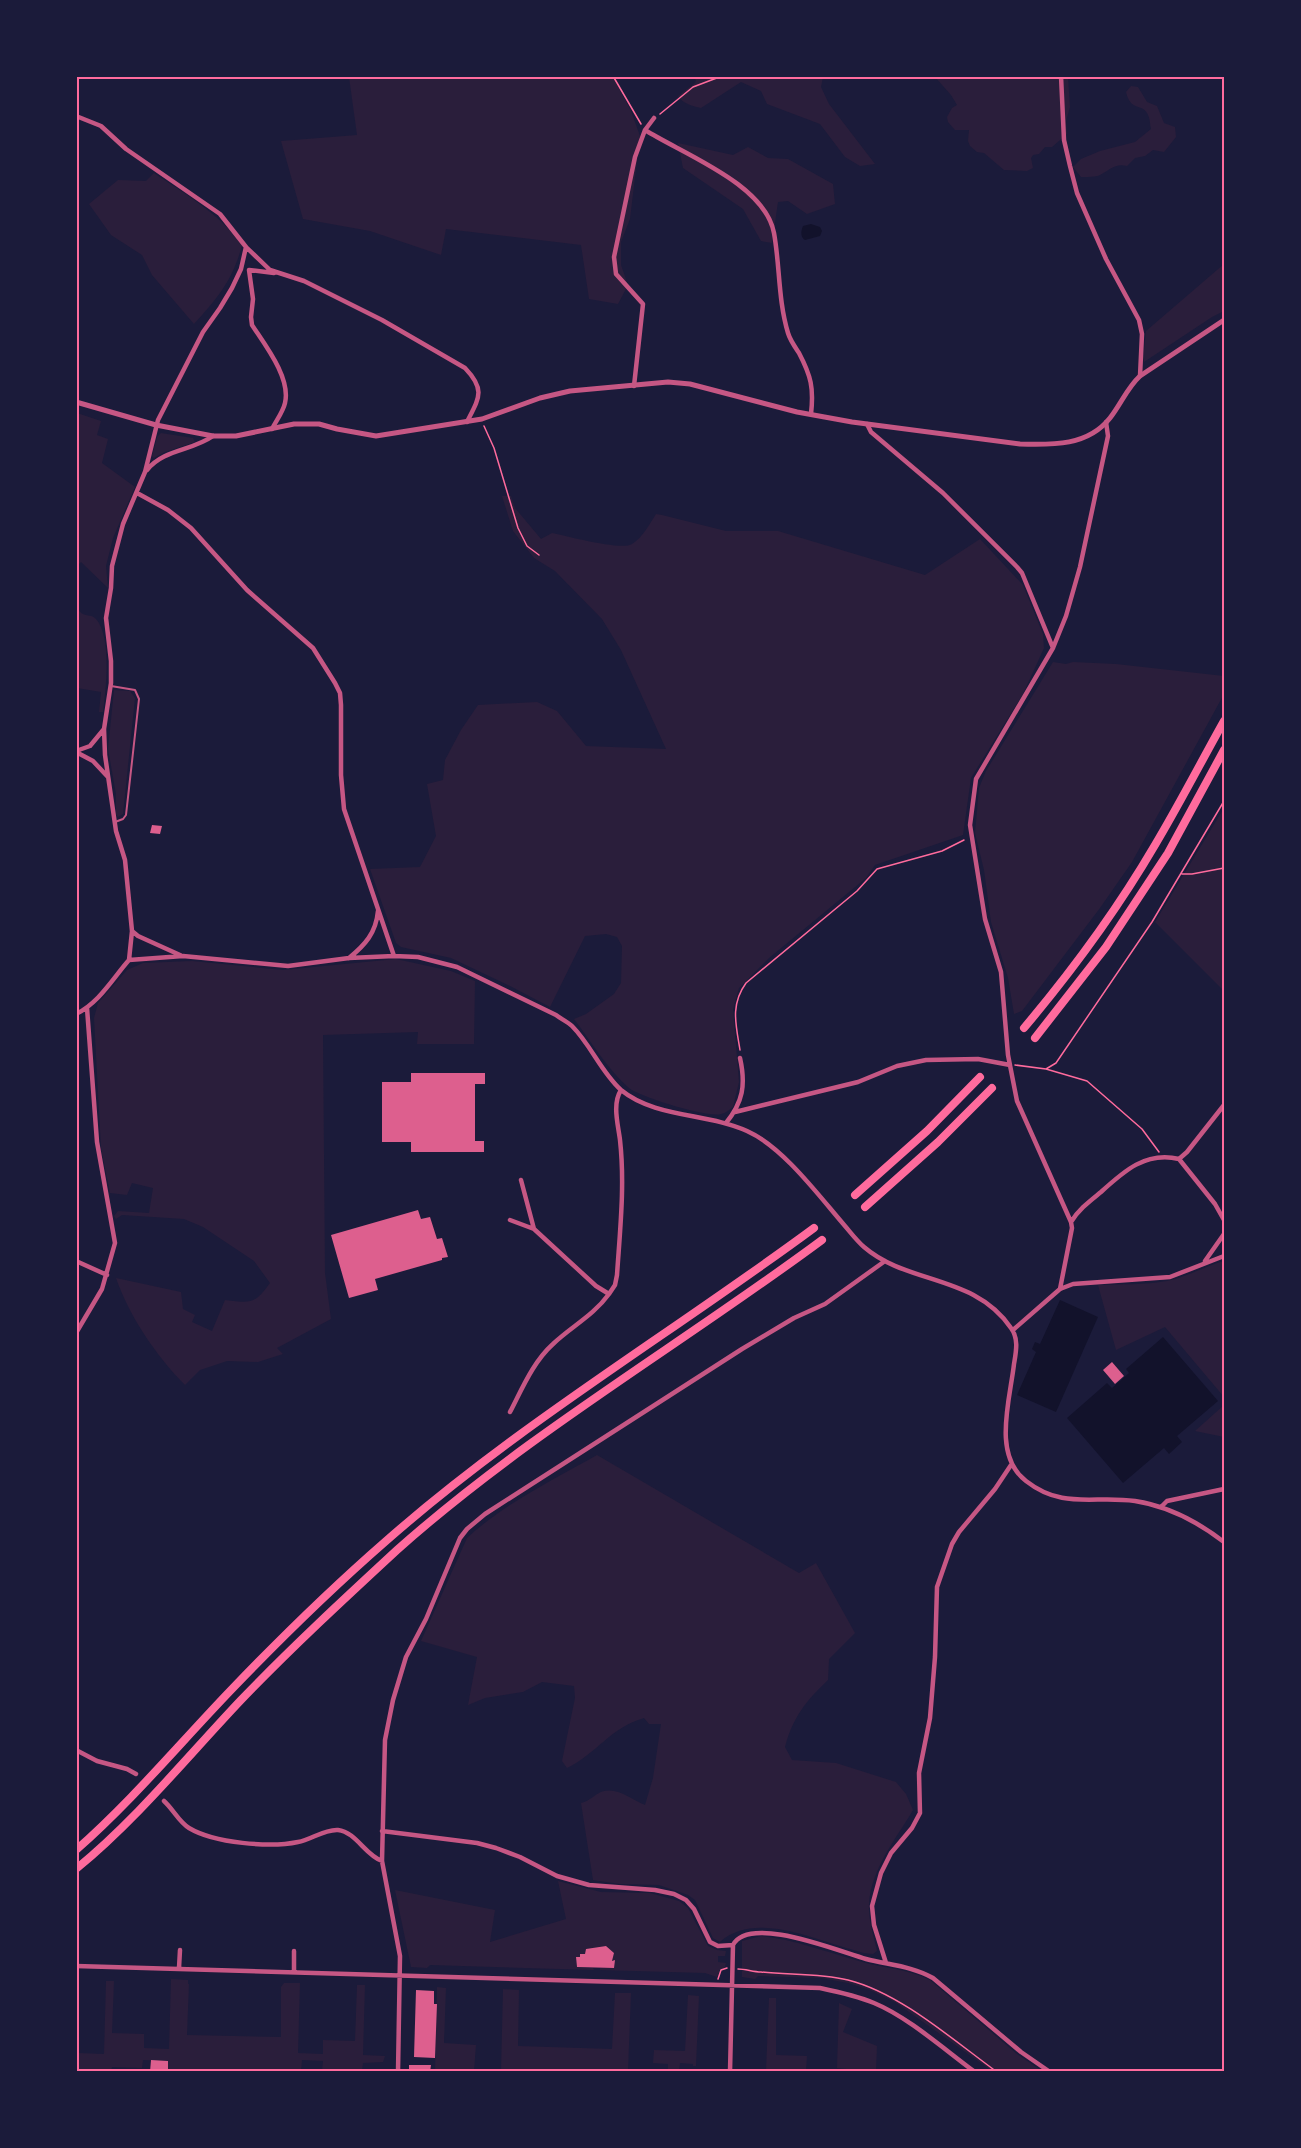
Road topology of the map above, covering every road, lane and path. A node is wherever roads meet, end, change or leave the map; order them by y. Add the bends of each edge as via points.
1 (613, 76) edge
2 (722, 76) edge
3 (1062, 76) edge
4 (76, 116) edge
5 (654, 118) joint
6 (645, 130) junction
7 (246, 247) junction
8 (241, 269) junction
9 (249, 270) junction
10 (276, 273) junction
11 (1224, 320) edge
12 (1140, 376) junction
13 (634, 386) junction
14 (76, 402) edge
15 (811, 414) junction
16 (482, 419) junction
17 (467, 422) junction
18 (1106, 422) junction
19 (866, 424) junction
20 (156, 425) junction
21 (272, 429) junction
22 (213, 436) junction
23 (145, 472) junction
24 (137, 493) junction
25 (539, 555) dead end
26 (1053, 648) junction
27 (111, 686) junction
28 (1224, 721) edge
29 (104, 729) junction
30 (1224, 750) edge
31 (76, 751) edge
32 (108, 778) junction
33 (1224, 801) edge
34 (115, 822) junction
35 (971, 838) junction
36 (1224, 868) edge
37 (1181, 874) junction
38 (377, 905) junction
39 (132, 931) junction
40 (183, 956) junction
41 (394, 956) junction
42 (349, 958) junction
43 (129, 960) junction
44 (87, 1008) junction
45 (76, 1014) edge
46 (1024, 1028) dead end
47 (1035, 1038) dead end
48 (740, 1058) joint
49 (1010, 1065) junction
50 (1046, 1069) junction
51 (980, 1077) dead end
52 (992, 1088) dead end
53 (621, 1090) junction
54 (1224, 1105) edge
55 (735, 1112) junction
56 (726, 1123) junction
57 (1160, 1154) junction
58 (1179, 1159) junction
59 (521, 1180) dead end
60 (855, 1195) dead end
61 (865, 1207) dead end
62 (510, 1220) dead end
63 (1224, 1220) edge
64 (1071, 1222) junction
65 (814, 1228) dead end
66 (534, 1229) junction
67 (1224, 1234) edge
68 (822, 1240) dead end
69 (1224, 1256) edge
70 (76, 1261) edge
71 (885, 1261) junction
72 (1204, 1263) junction
73 (107, 1275) junction
74 (1060, 1289) junction
75 (609, 1294) junction
76 (1013, 1330) junction
77 (76, 1333) edge
78 (510, 1412) dead end
79 (1011, 1465) junction
80 (1224, 1489) edge
81 (1161, 1507) junction
82 (1224, 1542) edge
83 (76, 1750) edge
84 (136, 1774) dead end
85 (164, 1801) dead end
86 (382, 1831) junction
87 (76, 1850) edge
88 (382, 1861) junction
89 (76, 1869) edge
90 (733, 1945) junction
91 (180, 1950) dead end
92 (294, 1951) dead end
93 (886, 1963) junction
94 (76, 1966) edge
95 (178, 1968) junction
96 (733, 1969) junction
97 (294, 1972) junction
98 (401, 1975) junction
99 (717, 1985) junction
100 (733, 1985) junction
101 (398, 2072) edge
102 (730, 2072) edge
103 (975, 2072) edge
104 (997, 2072) edge
105 (1050, 2072) edge

1 - 6 path
2 - 5 path via 693,87
3 - 12 street via 1064,140 1077,193 1138,320 1142,334
4 - 7 street via 101,126 126,149 220,214
5 - 6 street
6 - 13 street via 635,157 614,257 616,274 643,304
6 - 15 street via 715,168 742,188 770,219 789,334 813,386
7 - 8 street
7 - 10 street
8 - 9 street
8 - 20 street via 203,332
9 - 10 street
9 - 21 street via 252,325 280,371 286,396
10 - 17 street via 304,280 465,368 480,393
11 - 12 street
12 - 18 street
13 - 15 street via 690,384
13 - 16 street via 570,391
14 - 20 street
15 - 19 street
16 - 17 street
16 - 25 path via 518,528 527,546
17 - 21 street via 376,436 319,423
18 - 19 street via 1088,437 1049,445
18 - 26 street via 1108,436 1080,567
19 - 26 street via 1017,567
20 - 22 street
20 - 23 street
21 - 22 street
22 - 23 street via 202,444 160,457
23 - 24 street
24 - 27 street via 123,524 112,566 106,618
24 - 38 street via 191,528 248,590 313,648 335,683 341,705 344,809
26 - 35 street via 976,779
27 - 29 street
27 - 34 lane via 135,690 139,699 126,815
28 - 46 highway via 1154,846 1106,921
29 - 31 street via 90,746
29 - 32 street
30 - 47 highway via 1168,853 1106,947
31 - 32 street via 93,761
32 - 34 street
33 - 37 path
34 - 39 street via 125,860
35 - 48 path via 942,851 877,869 857,891 746,983 735,1004
35 - 49 street via 1002,978
36 - 37 path
37 - 50 path via 1056,1063
38 - 41 street
38 - 42 street via 371,936
39 - 40 street
39 - 43 street
40 - 42 street via 288,966
40 - 43 street
41 - 42 street
41 - 53 street via 418,957 457,967 556,1015 572,1025
43 - 44 street
44 - 45 street
44 - 73 street via 97,1142 114,1243
48 - 55 street via 744,1074
49 - 50 path
49 - 55 street via 978,1059 926,1060 897,1066 858,1082
49 - 64 street via 1017,1101
50 - 57 path via 1087,1081 1142,1129
51 - 60 highway
52 - 61 highway
53 - 56 street via 640,1101 681,1114
53 - 75 street via 616,1109 622,1194 617,1275
54 - 58 street
55 - 56 street
56 - 71 street via 761,1138 797,1171 864,1247
57 - 58 street
57 - 64 street via 1129,1167 1081,1208
58 - 63 street
59 - 66 street
62 - 66 street
64 - 74 street
65 - 87 highway via 439,1496 336,1586
66 - 75 street
67 - 72 street
68 - 89 highway via 512,1458 425,1527 243,1698 132,1817
69 - 72 street
70 - 73 street
71 - 76 street via 983,1299
71 - 86 street via 825,1304 742,1349 467,1529 406,1657 393,1700 385,1740
72 - 74 street via 1170,1277 1081,1283
73 - 77 street
74 - 76 street
75 - 78 street via 599,1309 552,1345 536,1364
76 - 79 street via 1017,1345 1006,1428
79 - 81 street via 1024,1480 1061,1499 1133,1500
79 - 93 street via 959,1532 937,1587 930,1718 919,1773 920,1813 891,1853 872,1906
80 - 81 street via 1167,1501
81 - 82 street
83 - 84 street
85 - 88 street via 188,1828 233,1842 298,1842 339,1830
86 - 88 street
86 - 90 street via 477,1843 589,1885 674,1894 694,1909 710,1942
88 - 98 street
90 - 93 street via 747,1935 763,1932
90 - 96 street
91 - 95 street
92 - 97 street
93 - 105 street via 933,1978
94 - 95 street
95 - 97 street
96 - 99 path via 724,1968
96 - 100 street
96 - 104 path via 820,1975 868,1987 910,2009
97 - 98 street
98 - 99 street
98 - 101 street
99 - 100 street
100 - 102 street
100 - 103 street via 820,1988 847,1993 877,2004

